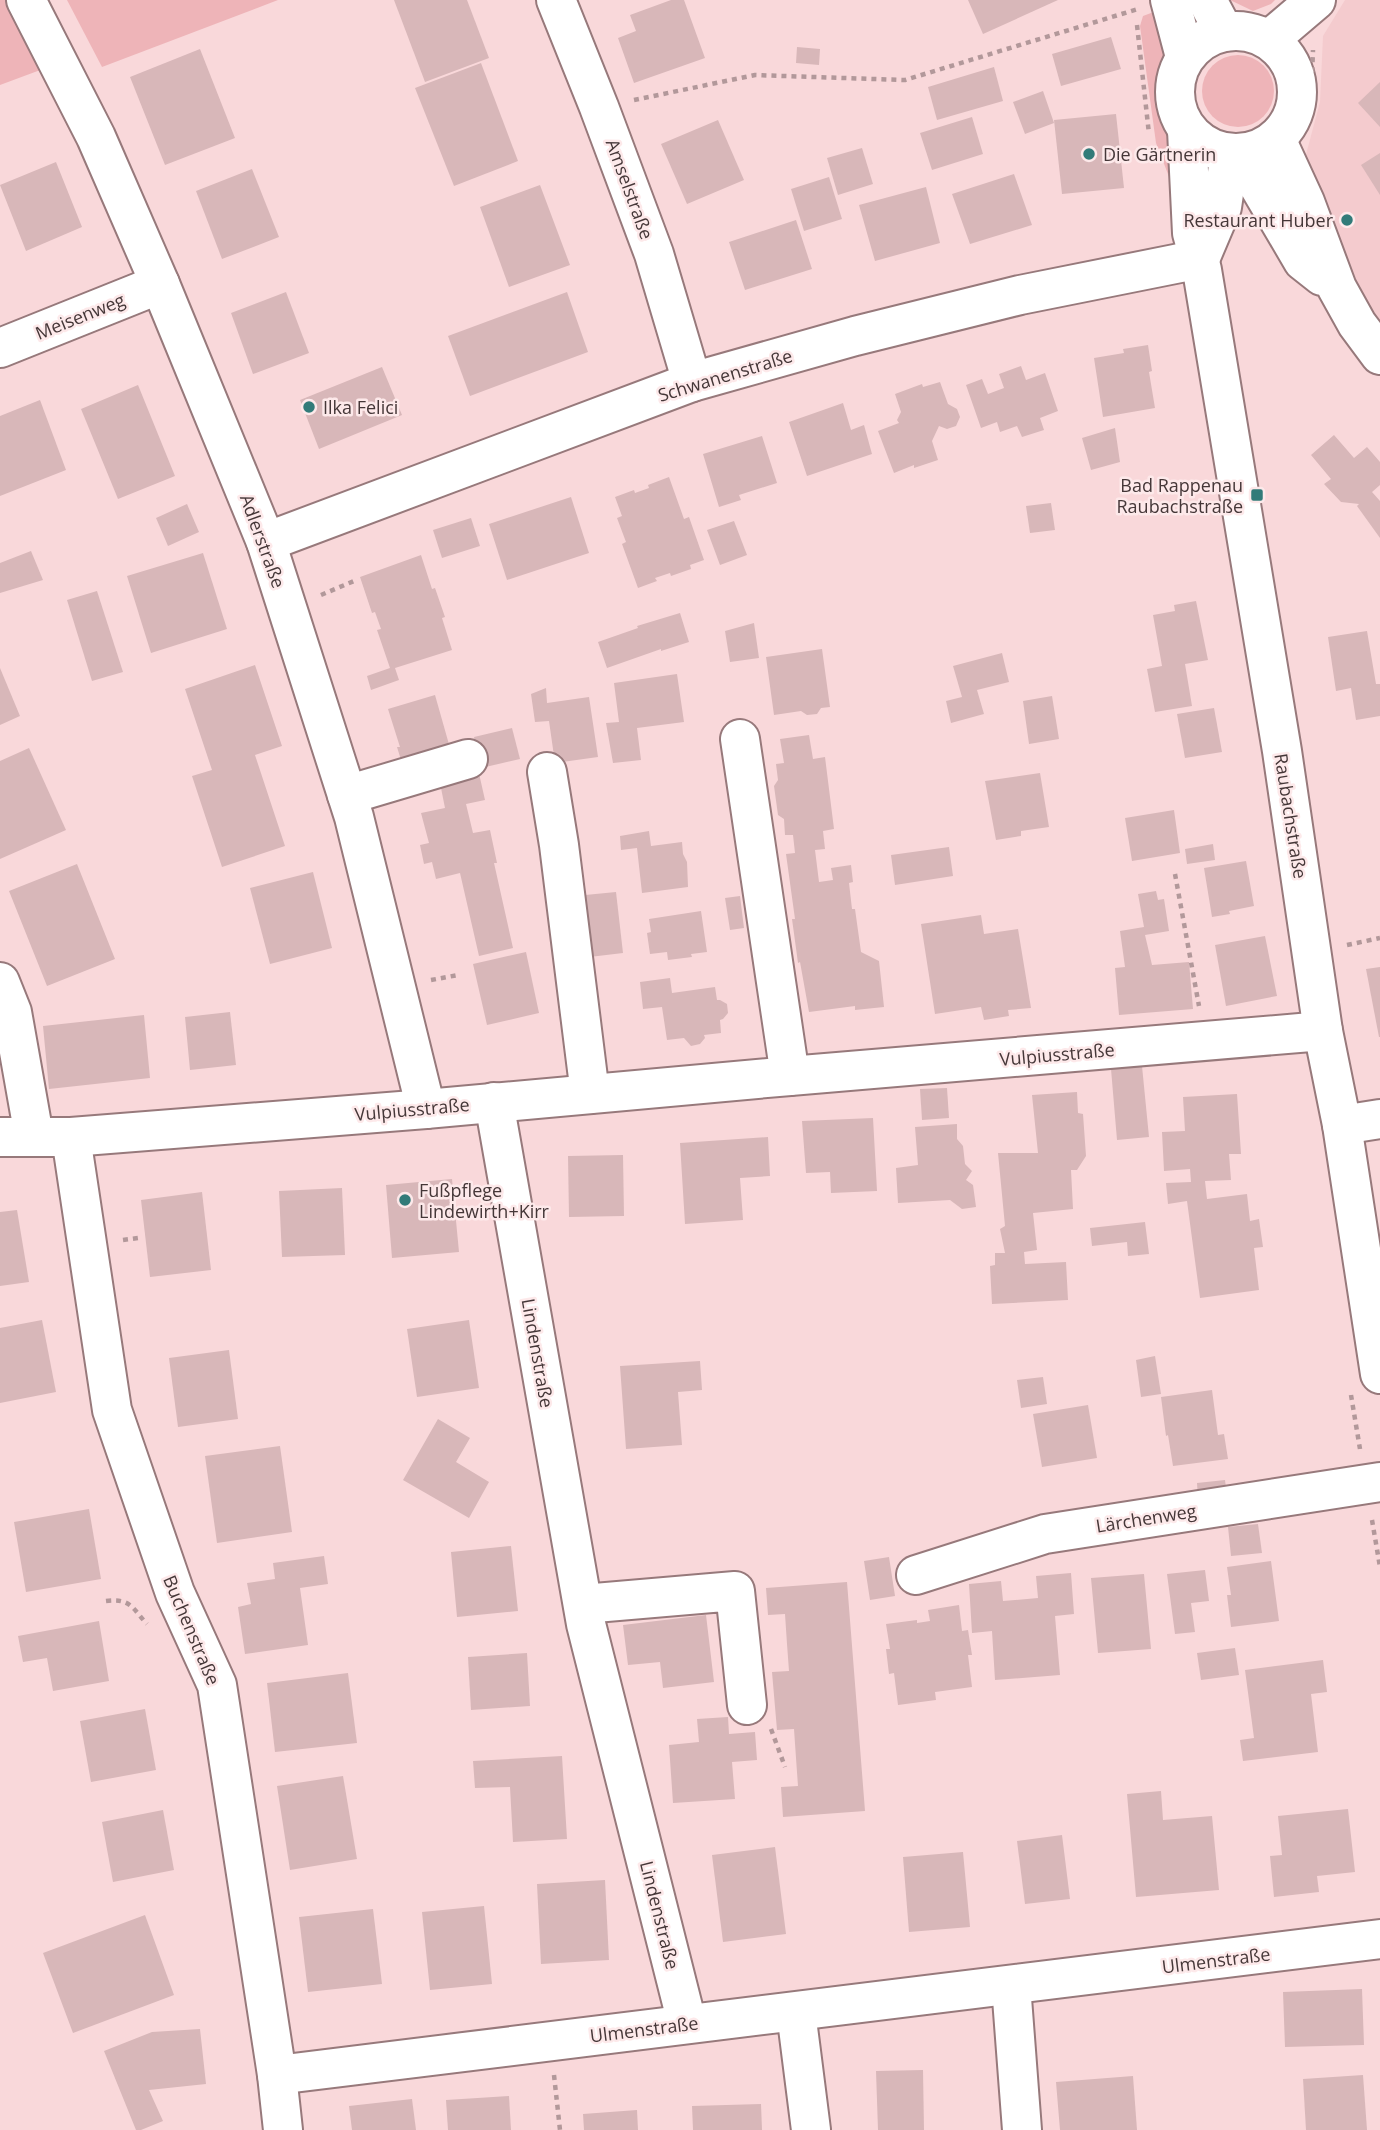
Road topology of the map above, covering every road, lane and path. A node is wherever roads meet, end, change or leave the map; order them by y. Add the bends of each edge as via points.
1 (26, 0) edge
2 (556, 0) edge
3 (1316, 0) edge
4 (1157, 3) edge
5 (1216, 16) edge
6 (1269, 40) junction
7 (1314, 43) dead end
8 (1185, 57) junction
9 (599, 107) junction
10 (1187, 130) junction
11 (1290, 132) junction
12 (1233, 154) junction
13 (1200, 259) junction
14 (160, 284) junction
15 (1337, 288) junction
16 (0, 348) edge
17 (1380, 355) edge
18 (692, 382) junction
19 (266, 542) junction
20 (740, 739) dead end
21 (468, 759) dead end
22 (547, 772) dead end
23 (348, 795) junction
24 (1175, 874) dead end
25 (0, 982) edge
26 (1324, 1031) junction
27 (1206, 1041) junction
28 (790, 1076) junction
29 (590, 1094) junction
30 (494, 1102) junction
31 (426, 1109) junction
32 (1380, 1119) edge
33 (1342, 1125) junction
34 (35, 1137) edge
35 (1380, 1374) edge
36 (1380, 1482) edge
37 (916, 1575) dead end
38 (583, 1604) junction
39 (747, 1705) dead end
40 (1380, 1939) edge
41 (1011, 1985) junction
42 (796, 2012) junction
43 (687, 2023) junction
44 (550, 2040) junction
45 (277, 2075) junction
46 (283, 2130) edge
47 (560, 2130) edge
48 (811, 2130) edge
49 (1022, 2130) edge

1 - 14 street, Adlerstraße via 96,137
2 - 9 street, Amselstraße
3 - 6 street
4 - 8 street via 1181,37
4 - 9 path via 905,80 755,75
5 - 6 street via 1240,31
5 - 8 street via 1202,41
6 - 11 street via 1291,64 1296,80 1294,112 1287,127
7 - 11 path via 1311,104
8 - 10 street via 1175,94
9 - 18 street, Amselstraße via 654,254
10 - 12 street via 1206,146
10 - 13 street, Raubachstraße via 1192,233
11 - 12 street via 1264,147
11 - 15 street via 1305,202
12 - 13 street via 1222,207
12 - 15 street via 1254,176 1303,261
13 - 18 street, Schwanenstraße via 1020,295
13 - 26 street, Raubachstraße
14 - 16 street, Meisenweg
14 - 19 street, Adlerstraße
15 - 17 street
18 - 19 street, Schwanenstraße
19 - 23 street, Adlerstraße
20 - 28 street
21 - 23 street
22 - 29 street
23 - 31 street, Adlerstraße
24 - 27 path
25 - 34 street via 12,1012
26 - 27 street, Vulpiusstraße
26 - 33 street, Raubachstraße
27 - 28 street, Vulpiusstraße
28 - 29 street, Vulpiusstraße
29 - 30 street, Vulpiusstraße
30 - 31 street, Vulpiusstraße
30 - 38 street, Lindenstraße
31 - 34 street, Vulpiusstraße
32 - 33 street
33 - 35 street, Raubachstraße
34 - 45 street, Buchenstraße via 113,1410 175,1594 216,1685
36 - 37 street, Lärchenweg via 1045,1534
38 - 39 street via 735,1591
38 - 43 street, Lindenstraße
40 - 41 street, Ulmenstraße
41 - 42 street, Ulmenstraße
41 - 49 street
42 - 43 street, Ulmenstraße
42 - 48 street
43 - 44 street, Ulmenstraße
44 - 45 street, Ulmenstraße
44 - 47 path
45 - 46 street, Buchenstraße

